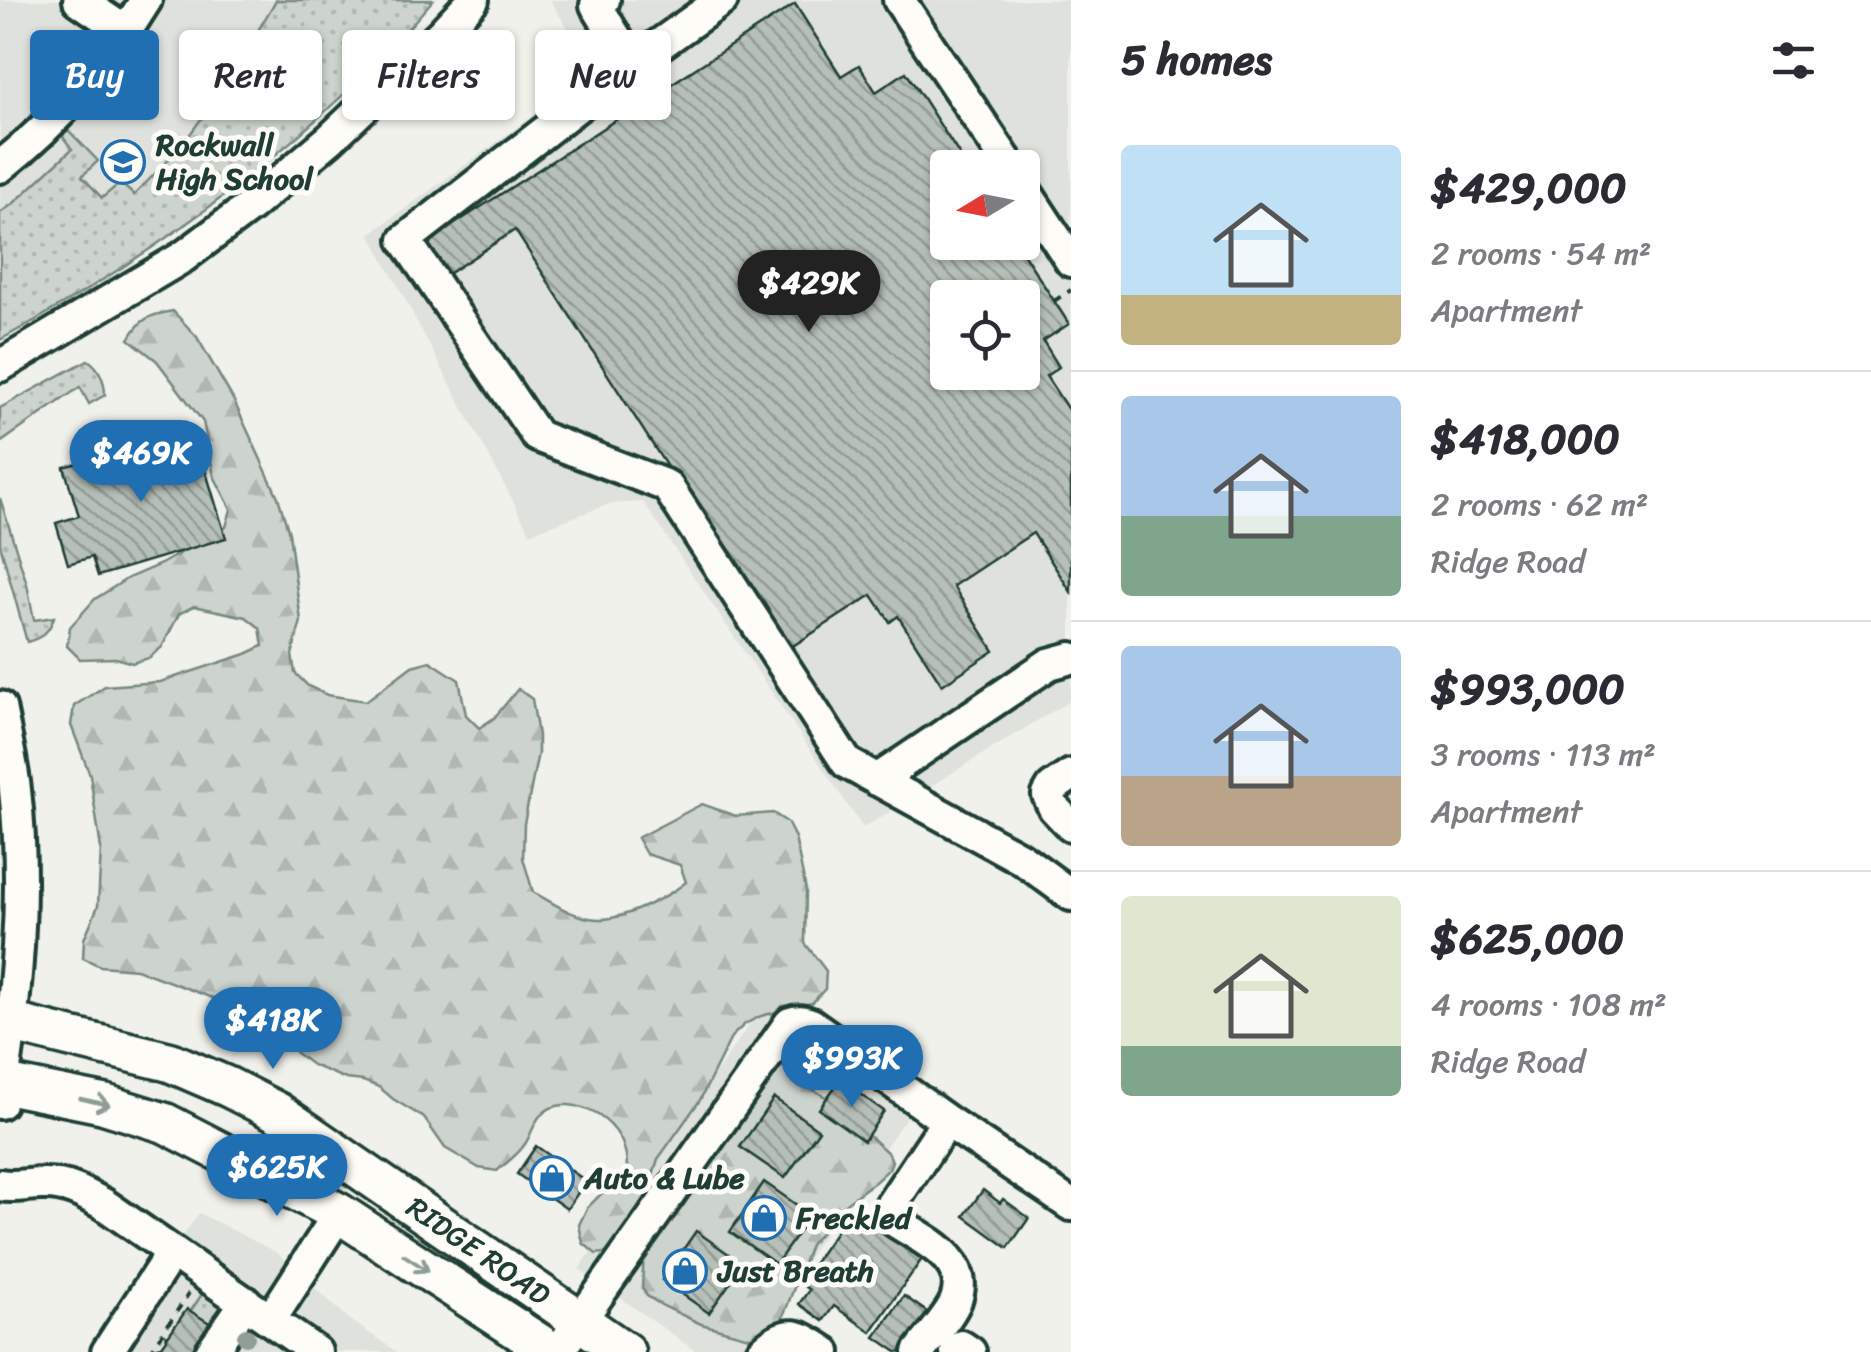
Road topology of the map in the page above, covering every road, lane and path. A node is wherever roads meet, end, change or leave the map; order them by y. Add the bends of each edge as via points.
1 (79, 0) edge
2 (146, 0) edge
3 (473, 0) edge
4 (604, 0) edge
5 (722, 0) edge
6 (900, 0) edge
7 (123, 30) edge
8 (127, 30) edge
9 (611, 30) edge
10 (671, 36) edge
11 (52, 120) edge
12 (560, 120) edge
13 (998, 150) edge
14 (0, 167) edge
15 (1040, 214) edge
16 (1071, 262) edge
17 (1071, 290) edge
18 (1054, 301) dead end
19 (0, 366) edge
20 (1071, 658) edge
21 (0, 707) edge
22 (1071, 776) edge
23 (878, 780) junction
24 (1071, 826) edge
25 (1071, 894) edge
26 (5, 1021) edge
27 (1, 1089) edge
28 (947, 1121) junction
29 (166, 1123) junction
30 (375, 1180) junction
31 (0, 1184) edge
32 (1071, 1205) edge
33 (339, 1213) junction
34 (172, 1252) junction
35 (202, 1273) junction
36 (266, 1325) edge
37 (602, 1341) edge
38 (106, 1352) edge
39 (150, 1352) edge
40 (211, 1352) edge
41 (316, 1352) edge
42 (555, 1352) edge
43 (762, 1352) edge
44 (825, 1352) edge
45 (919, 1352) edge
46 (956, 1352) edge
47 (970, 1352) edge

1 - 7 street
2 - 8 street
3 - 19 street via 251,206 183,257
4 - 9 street via 596,5
5 - 10 street
6 - 13 street
11 - 14 street
12 - 23 street via 406,240 538,436 668,486 847,763
15 - 16 street
17 - 18 path
20 - 23 street via 1048,664
21 - 26 street via 20,862 19,952
22 - 24 street via 1048,795
23 - 25 street via 1022,859
26 - 27 street
26 - 30 main road, RIDGE ROAD via 185,1068 277,1112
27 -> 29 main road, RIDGE ROAD via 104,1104
28 - 32 street
28 - 37 street via 811,1024 790,1023
28 - 45 street via 890,1205 895,1220 950,1258 960,1277 956,1302
29 - 30 main road via 228,1134 336,1188
29 - 33 main road, RIDGE ROAD
30 - 37 main road, RIDGE ROAD
31 - 34 street via 73,1187
33 - 36 street
33 -> 42 main road, RIDGE ROAD
34 - 35 street
34 - 38 street
35 - 36 street
35 - 39 path
36 - 40 street
36 - 41 street
37 - 42 street
43 - 44 street via 792,1336
46 - 47 street via 961,1346

